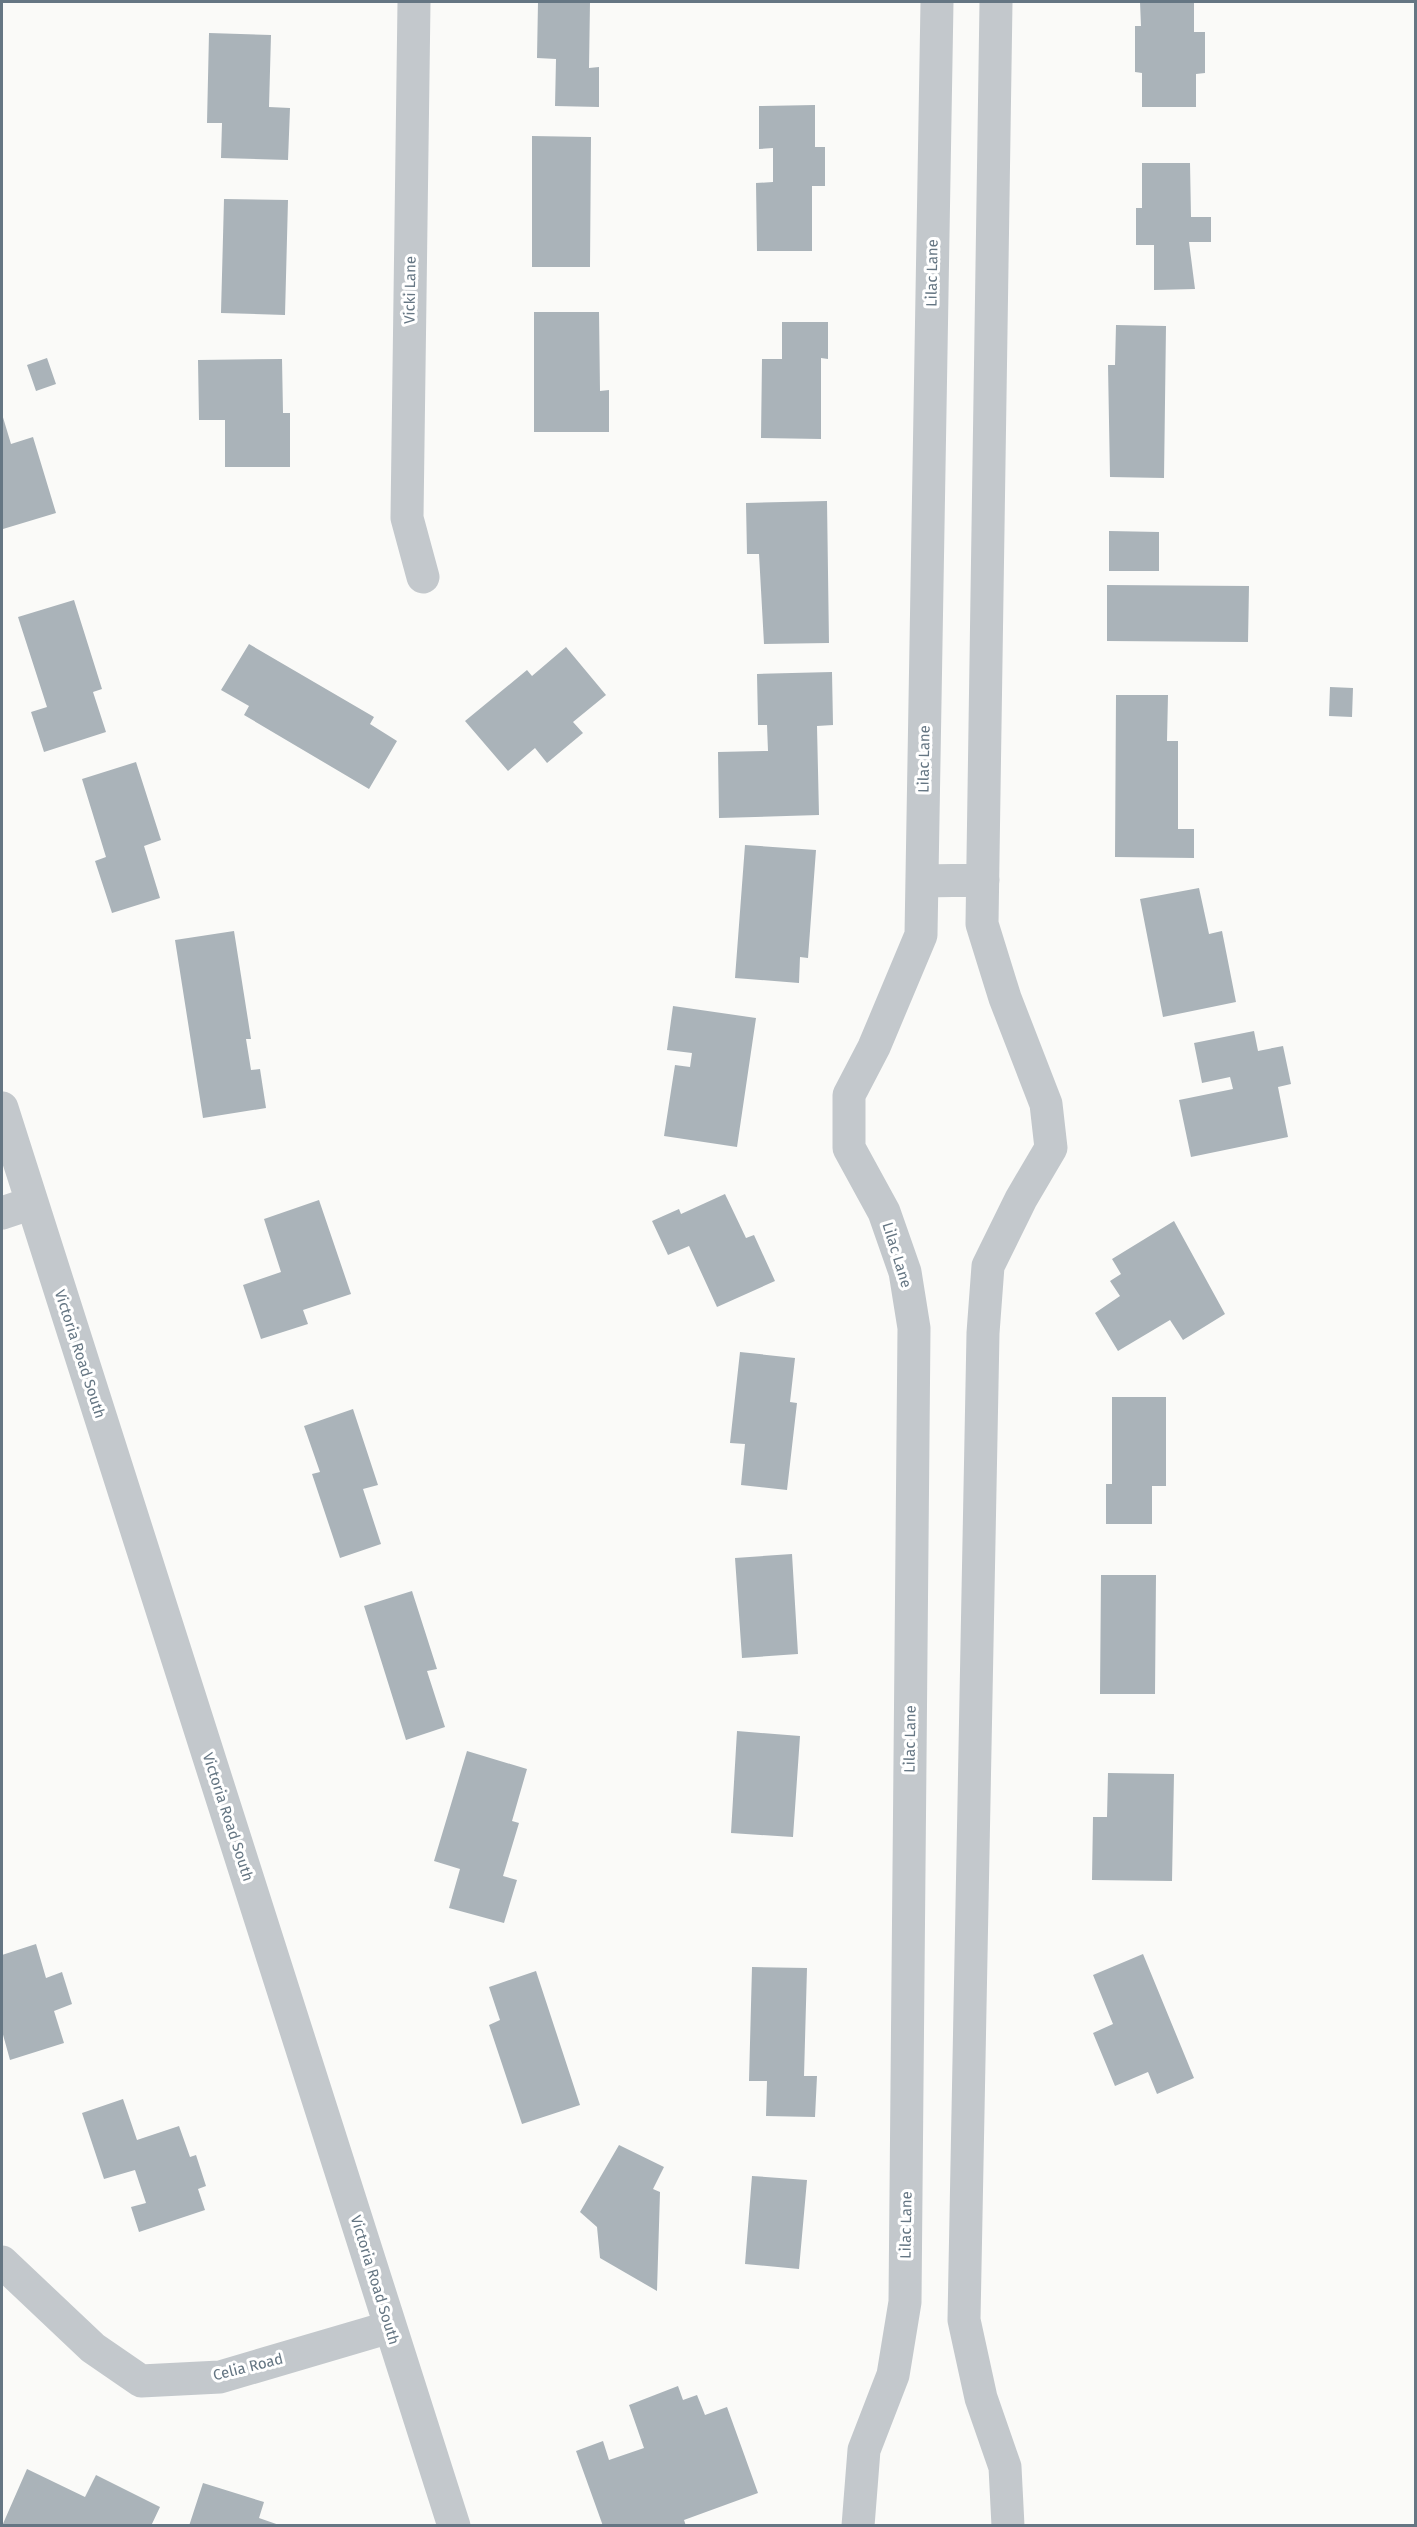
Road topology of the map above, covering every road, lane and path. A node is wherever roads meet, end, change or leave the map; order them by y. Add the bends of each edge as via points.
1 (414, 2) edge
2 (937, 2) edge
3 (996, 2) edge
4 (423, 577) dead end
5 (983, 880) junction
6 (922, 881) junction
7 (2, 1108) edge
8 (17, 1208) edge
9 (2, 2262) edge
10 (390, 2327) junction
11 (454, 2526) edge
12 (858, 2526) edge
13 (1008, 2526) edge

1 - 4 street, Vicki Lane via 407,518
2 - 6 street, Lilac Lane
3 - 5 street
5 - 6 street
5 - 13 street via 982,924 1005,998 1046,1104 1051,1148 988,1266 983,1333 964,2320 981,2398 1005,2467
6 - 12 street, Lilac Lane via 921,935 874,1047 849,1095 849,1148 888,1222 905,1272 914,1328 905,2302 893,2375 864,2450
7 - 8 street, Victoria Road South
8 - 10 street, Victoria Road South
9 - 10 street, Celia Road via 93,2348 141,2380 220,2377
10 - 11 street, Victoria Road South

